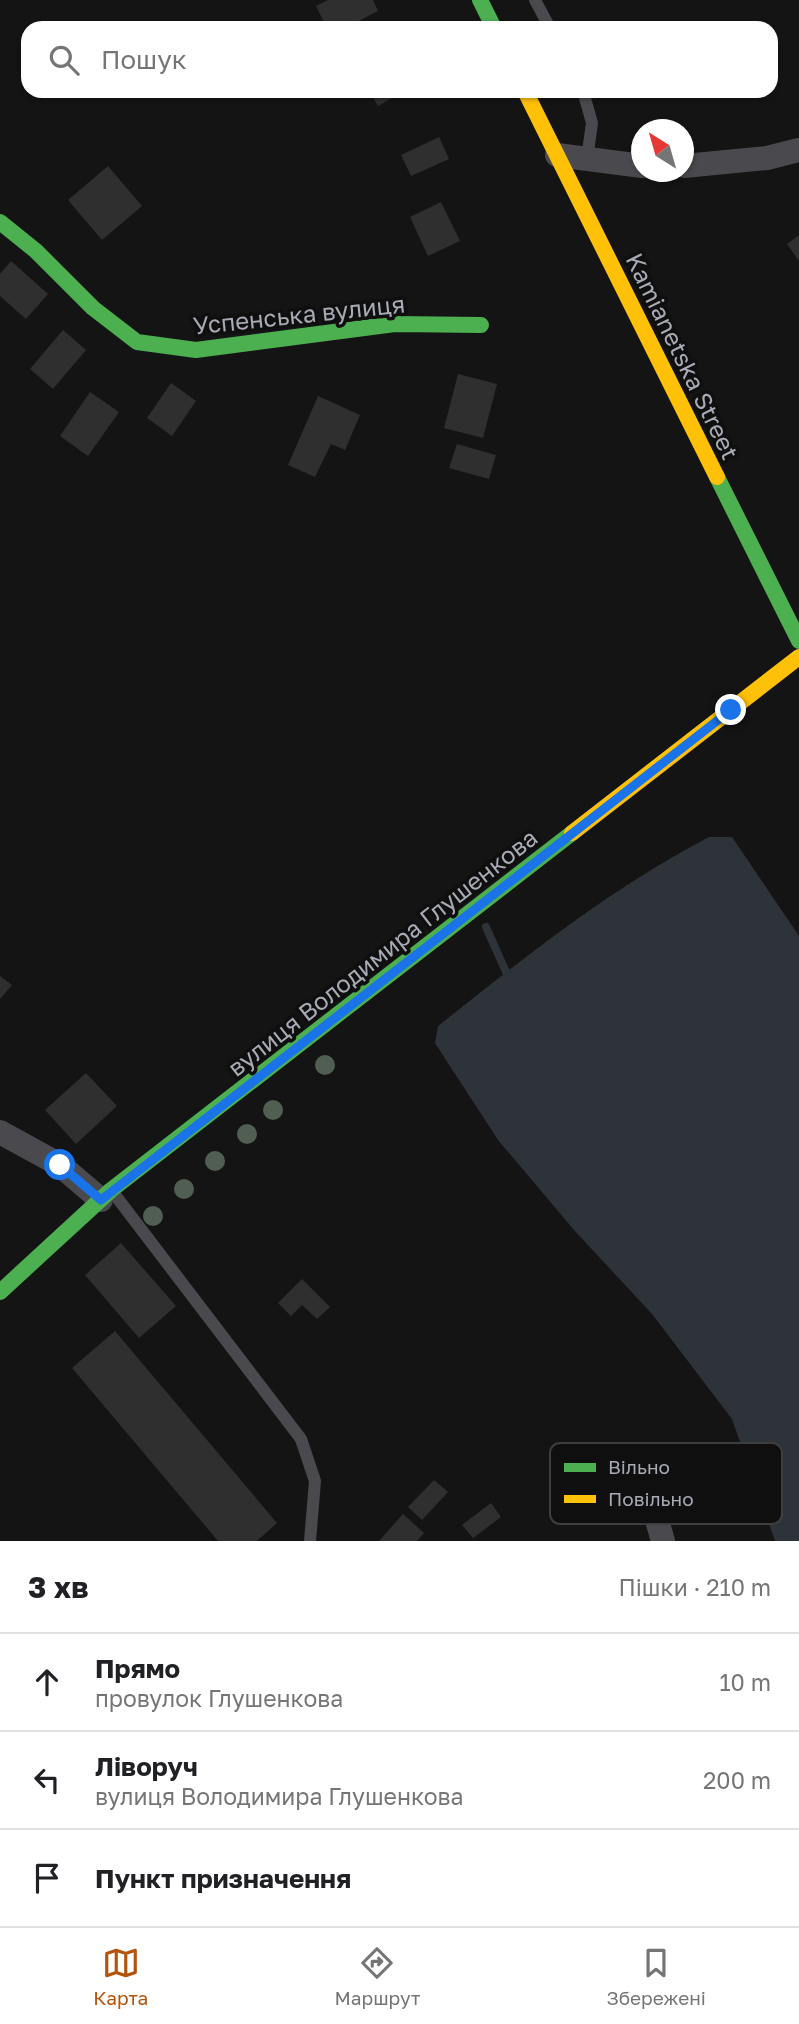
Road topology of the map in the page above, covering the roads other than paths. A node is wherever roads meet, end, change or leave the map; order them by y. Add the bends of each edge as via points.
1 (480, 0) edge
2 (535, 0) edge
3 (490, 21) edge
4 (546, 21) edge
5 (529, 98) edge
6 (585, 98) edge
7 (799, 150) edge
8 (558, 155) junction
9 (587, 159) junction
10 (631, 165) edge
11 (694, 165) edge
12 (0, 222) edge
13 (481, 325) dead end
14 (799, 641) edge
15 (799, 657) edge
16 (0, 1132) edge
17 (106, 1195) junction
18 (0, 1292) edge
19 (658, 1524) edge
20 (310, 1541) edge
21 (663, 1541) edge

1 - 3 street
2 - 4 lane
5 - 8 street, Kamianetska Street
6 - 9 lane via 592,123
7 - 11 street
8 - 9 street
8 - 14 street, Kamianetska Street
9 - 10 street
12 - 13 street, Успенська вулиця via 137,342 196,350 395,324
15 - 17 street, вулиця Володимира Глушенкова
16 - 17 street
17 - 18 street, вулиця Володимира Глушенкова
17 - 20 lane via 301,1439 315,1481
19 - 21 street

